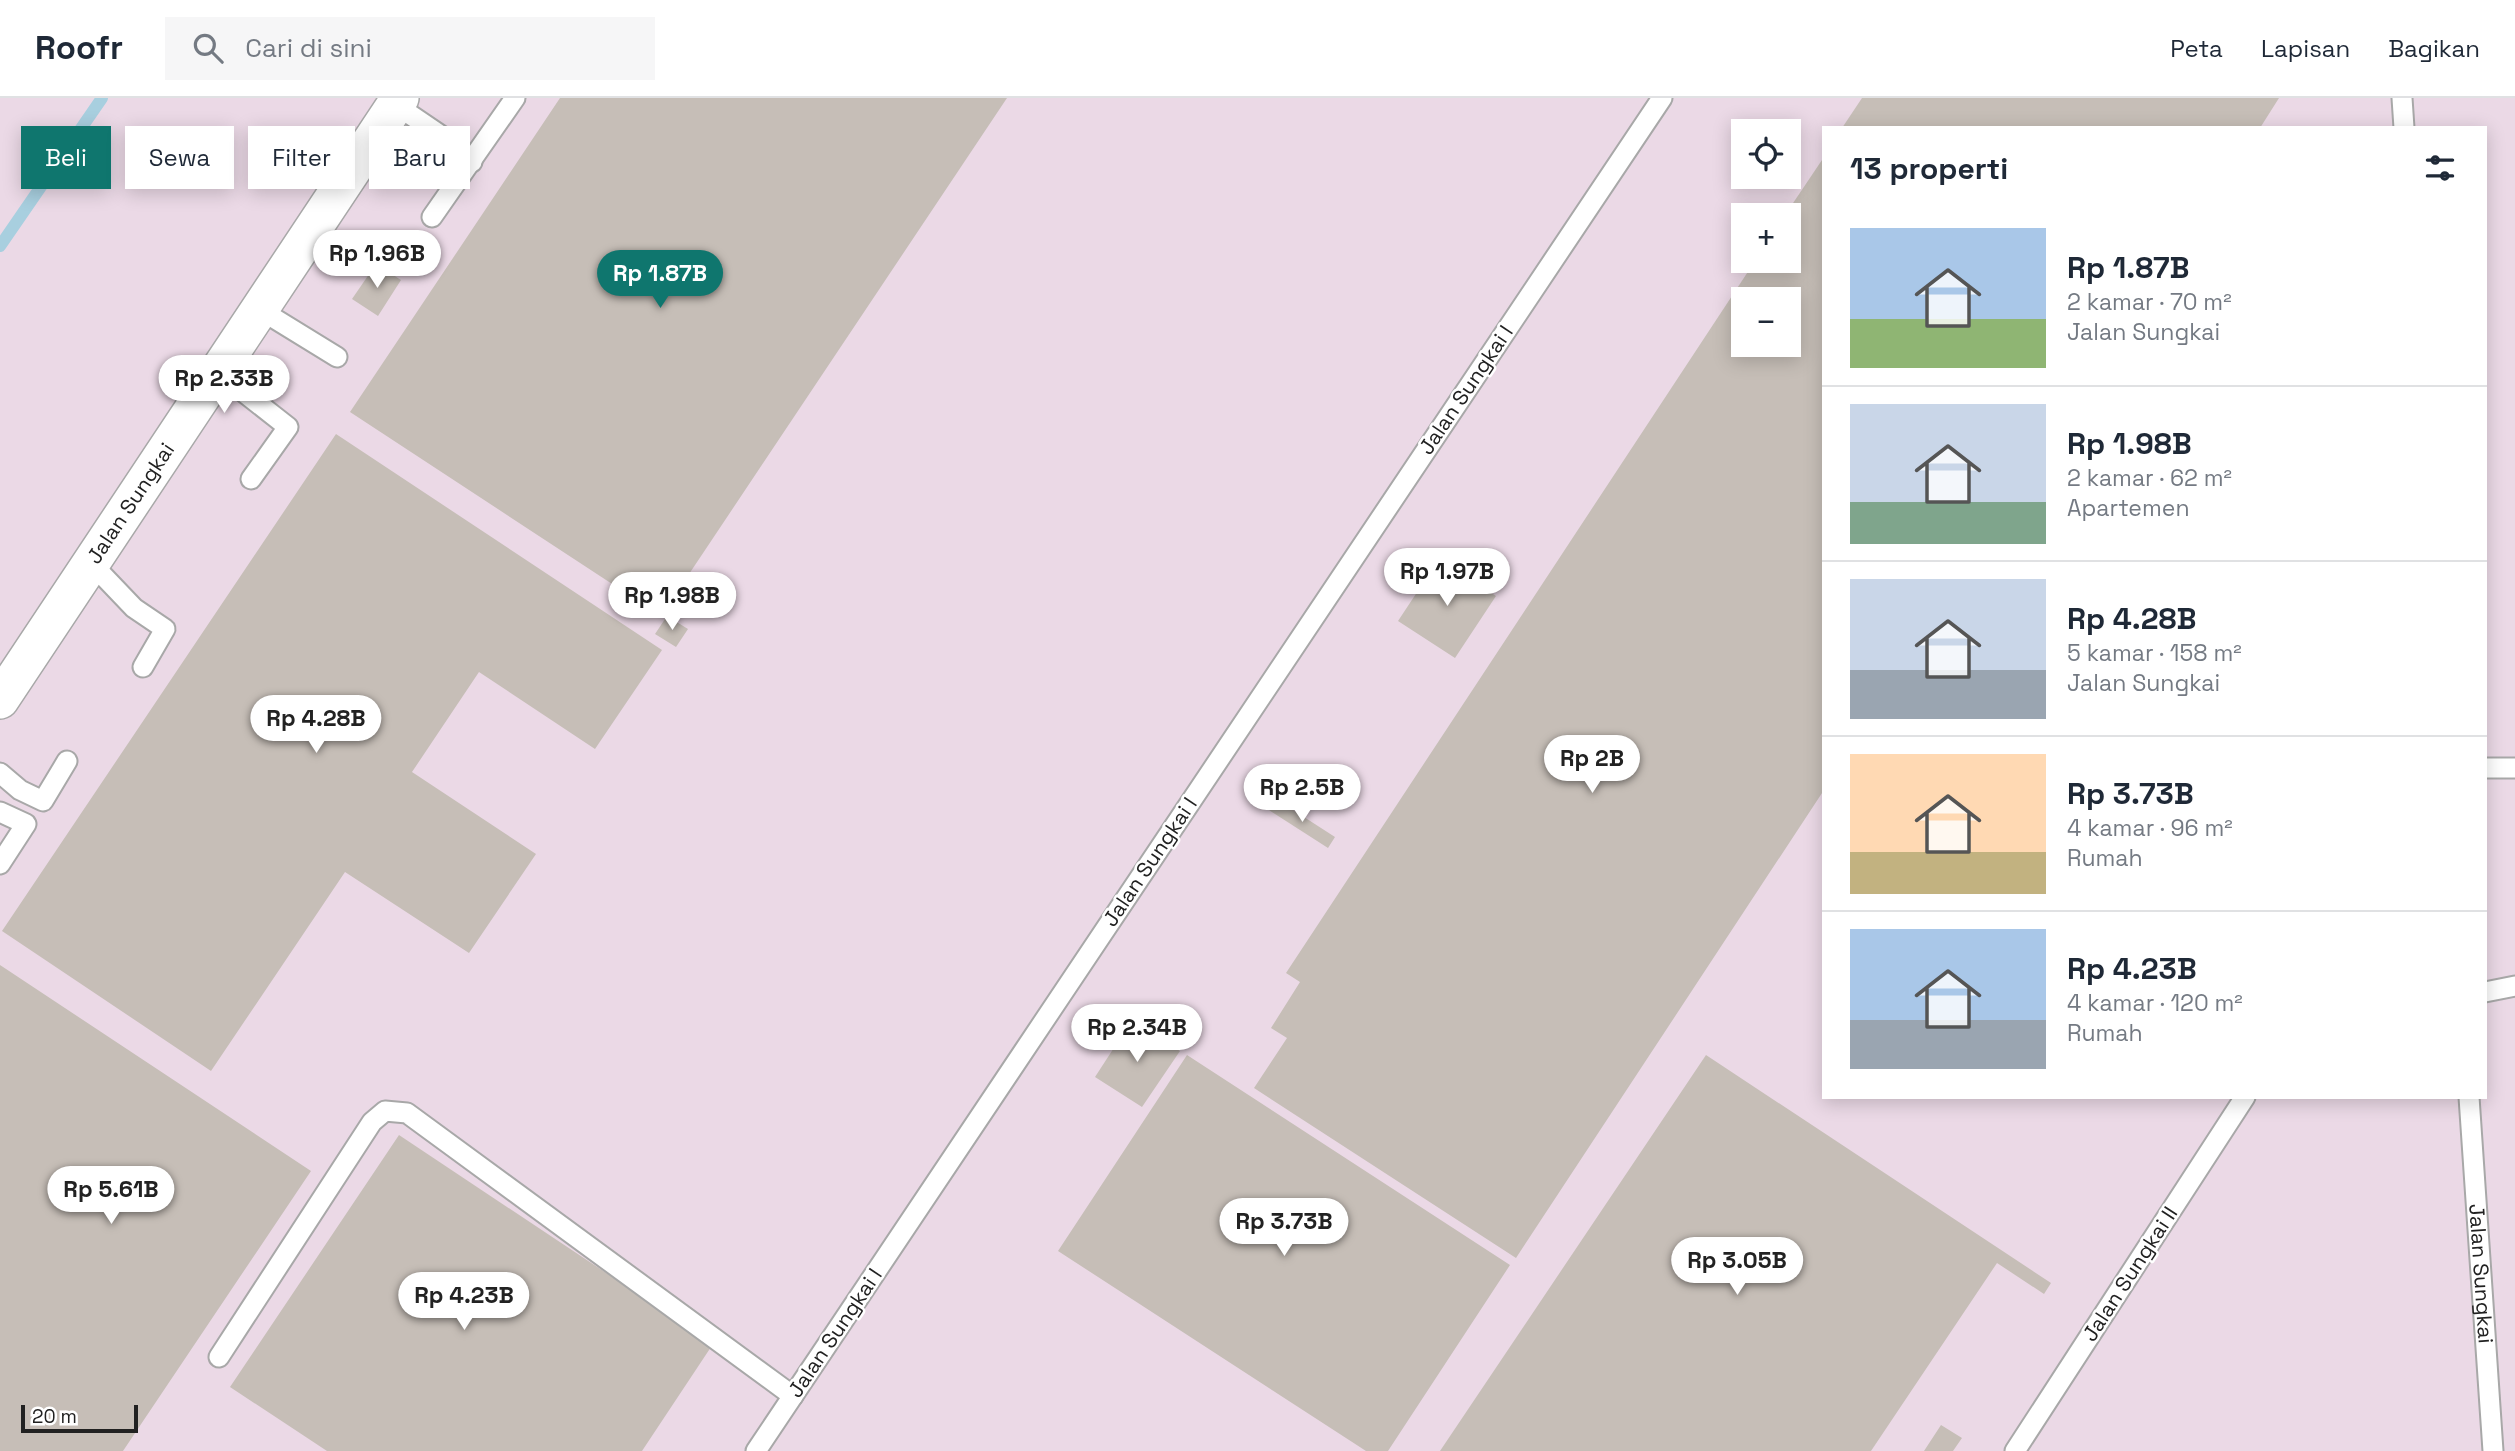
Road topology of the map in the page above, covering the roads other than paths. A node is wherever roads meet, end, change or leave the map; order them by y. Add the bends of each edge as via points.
1 (514, 98) edge
2 (1662, 98) edge
3 (2402, 98) edge
4 (398, 102) edge
5 (2404, 126) edge
6 (472, 162) junction
7 (432, 217) dead end
8 (260, 310) junction
9 (337, 357) dead end
10 (218, 372) junction
11 (251, 479) dead end
12 (90, 564) junction
13 (143, 667) dead end
14 (0, 700) edge
15 (67, 761) dead end
16 (2487, 768) edge
17 (2515, 768) edge
18 (0, 773) edge
19 (0, 811) edge
20 (0, 864) edge
21 (2515, 986) edge
22 (2487, 992) edge
23 (2244, 1099) edge
24 (2469, 1099) edge
25 (219, 1357) dead end
26 (793, 1396) junction
27 (756, 1451) edge
28 (2015, 1451) edge
29 (2493, 1451) edge

1 - 6 lane
2 - 26 lane, Jalan Sungkai I
3 - 5 lane
4 - 6 lane
4 - 8 street, Jalan Sungkai
6 - 7 lane
8 - 9 lane
8 - 10 street, Jalan Sungkai
10 - 11 lane via 289,427
10 - 12 street, Jalan Sungkai
12 - 13 lane via 134,608 165,629
12 - 14 street, Jalan Sungkai
15 - 18 lane via 43,801
16 - 17 lane
19 - 20 lane via 26,824
21 - 22 lane
23 - 28 lane, Jalan Sungkai II
24 - 29 lane, Jalan Sungkai
25 - 26 lane via 372,1122 385,1111 407,1113
26 - 27 lane, Jalan Sungkai I

